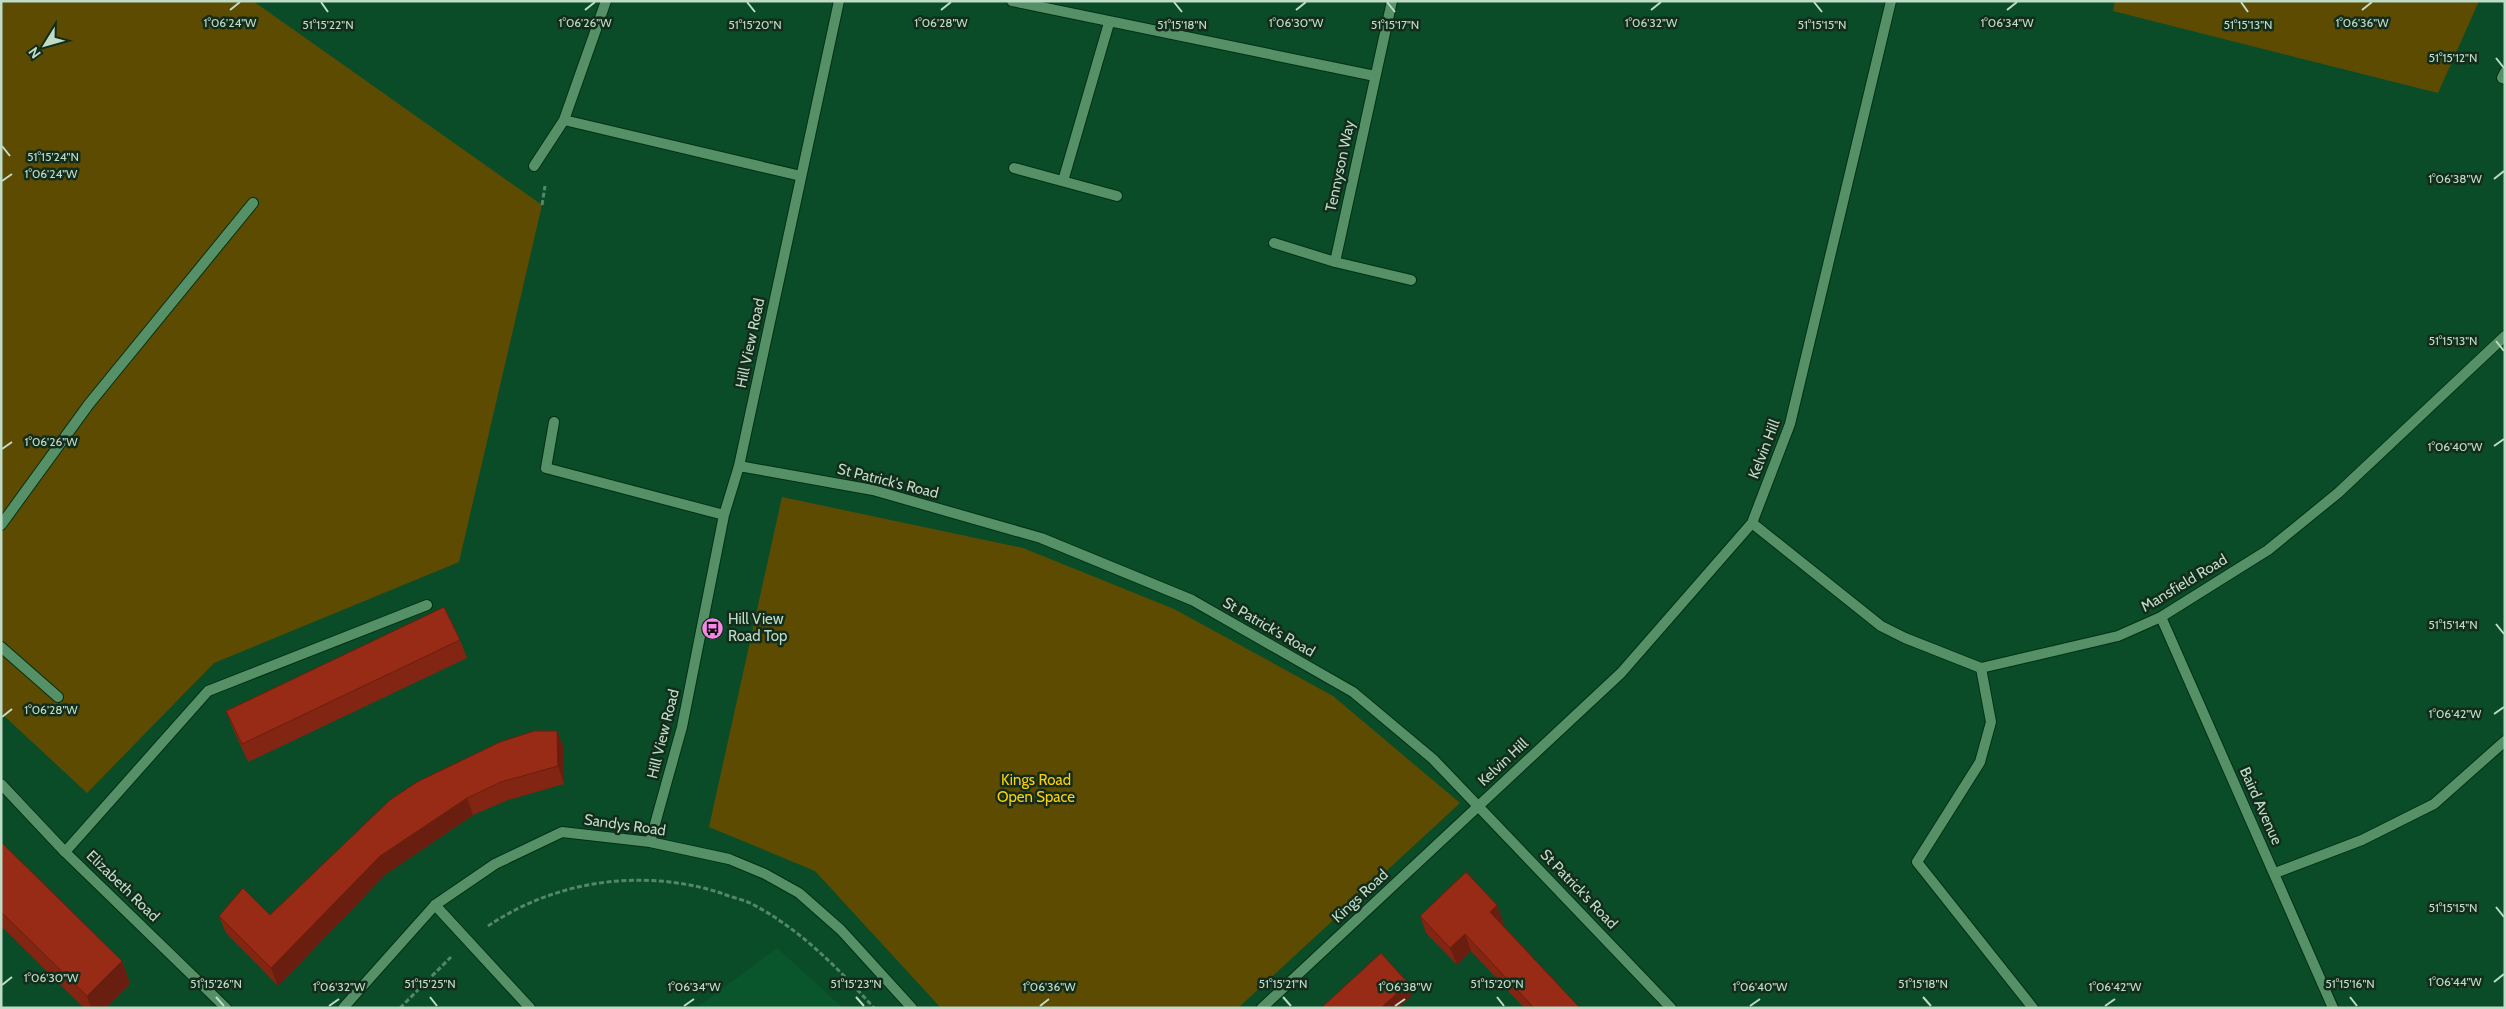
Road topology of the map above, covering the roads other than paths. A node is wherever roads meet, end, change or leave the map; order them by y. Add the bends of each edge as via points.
1 (606, 1) edge
2 (839, 1) edge
3 (1012, 1) edge
4 (1392, 1) edge
5 (1891, 1) edge
6 (1109, 23) junction
7 (2505, 72) edge
8 (1375, 76) junction
9 (2505, 78) edge
10 (564, 120) junction
11 (534, 166) dead end
12 (1014, 168) dead end
13 (801, 176) junction
14 (1063, 181) junction
15 (1116, 196) dead end
16 (253, 203) dead end
17 (1274, 242) dead end
18 (1335, 262) junction
19 (1411, 280) dead end
20 (2505, 336) edge
21 (554, 422) dead end
22 (738, 466) junction
23 (724, 515) junction
24 (1752, 523) junction
25 (1, 525) edge
26 (427, 605) dead end
27 (2161, 617) junction
28 (1, 647) edge
29 (1982, 668) junction
30 (58, 697) dead end
31 (2505, 741) edge
32 (1, 784) edge
33 (1479, 805) junction
34 (650, 842) junction
35 (65, 852) junction
36 (2275, 873) junction
37 (435, 905) junction
38 (226, 1008) edge
39 (343, 1008) edge
40 (530, 1008) edge
41 (912, 1008) edge
42 (1262, 1008) edge
43 (1671, 1008) edge
44 (2033, 1008) edge
45 (2333, 1008) edge

1 - 10 street
2 - 13 street, Hill View Road
3 - 6 street
4 - 8 street, Tennyson Way
5 - 24 street, Kelvin Hill via 1790,424
6 - 8 street
6 - 14 street
7 - 9 street via 2502,78
8 - 18 street, Tennyson Way
10 - 11 street
10 - 13 street
12 - 14 street
13 - 22 street, Hill View Road
14 - 15 street
16 - 25 street via 88,404
17 - 18 street
18 - 19 street
20 - 27 street, Mansfield Road via 2338,493 2268,550
21 - 23 street via 546,468
22 - 23 street, Hill View Road
22 - 33 street, St Patrick's Road via 873,490 1041,538 1192,600 1353,692 1433,759
23 - 34 street, Hill View Road via 682,727
24 - 29 street via 1881,626
24 - 33 street, Kelvin Hill via 1621,673
26 - 35 street via 208,691
27 - 29 street, Mansfield Road via 2118,636
27 - 36 street, Baird Avenue
28 - 30 street
29 - 44 street via 1991,722 1980,762 1917,862
31 - 36 street via 2434,804 2362,840
32 - 35 street, Elizabeth Road
33 - 42 street, Kings Road
33 - 43 street, St Patrick's Road
34 - 37 street, Sandys Road via 562,832 494,864
34 - 41 street, Sandys Road via 729,859 800,893 841,930
35 - 38 street, Elizabeth Road
36 - 45 street, Baird Avenue
37 - 39 street, Sandys Road
37 - 40 street

